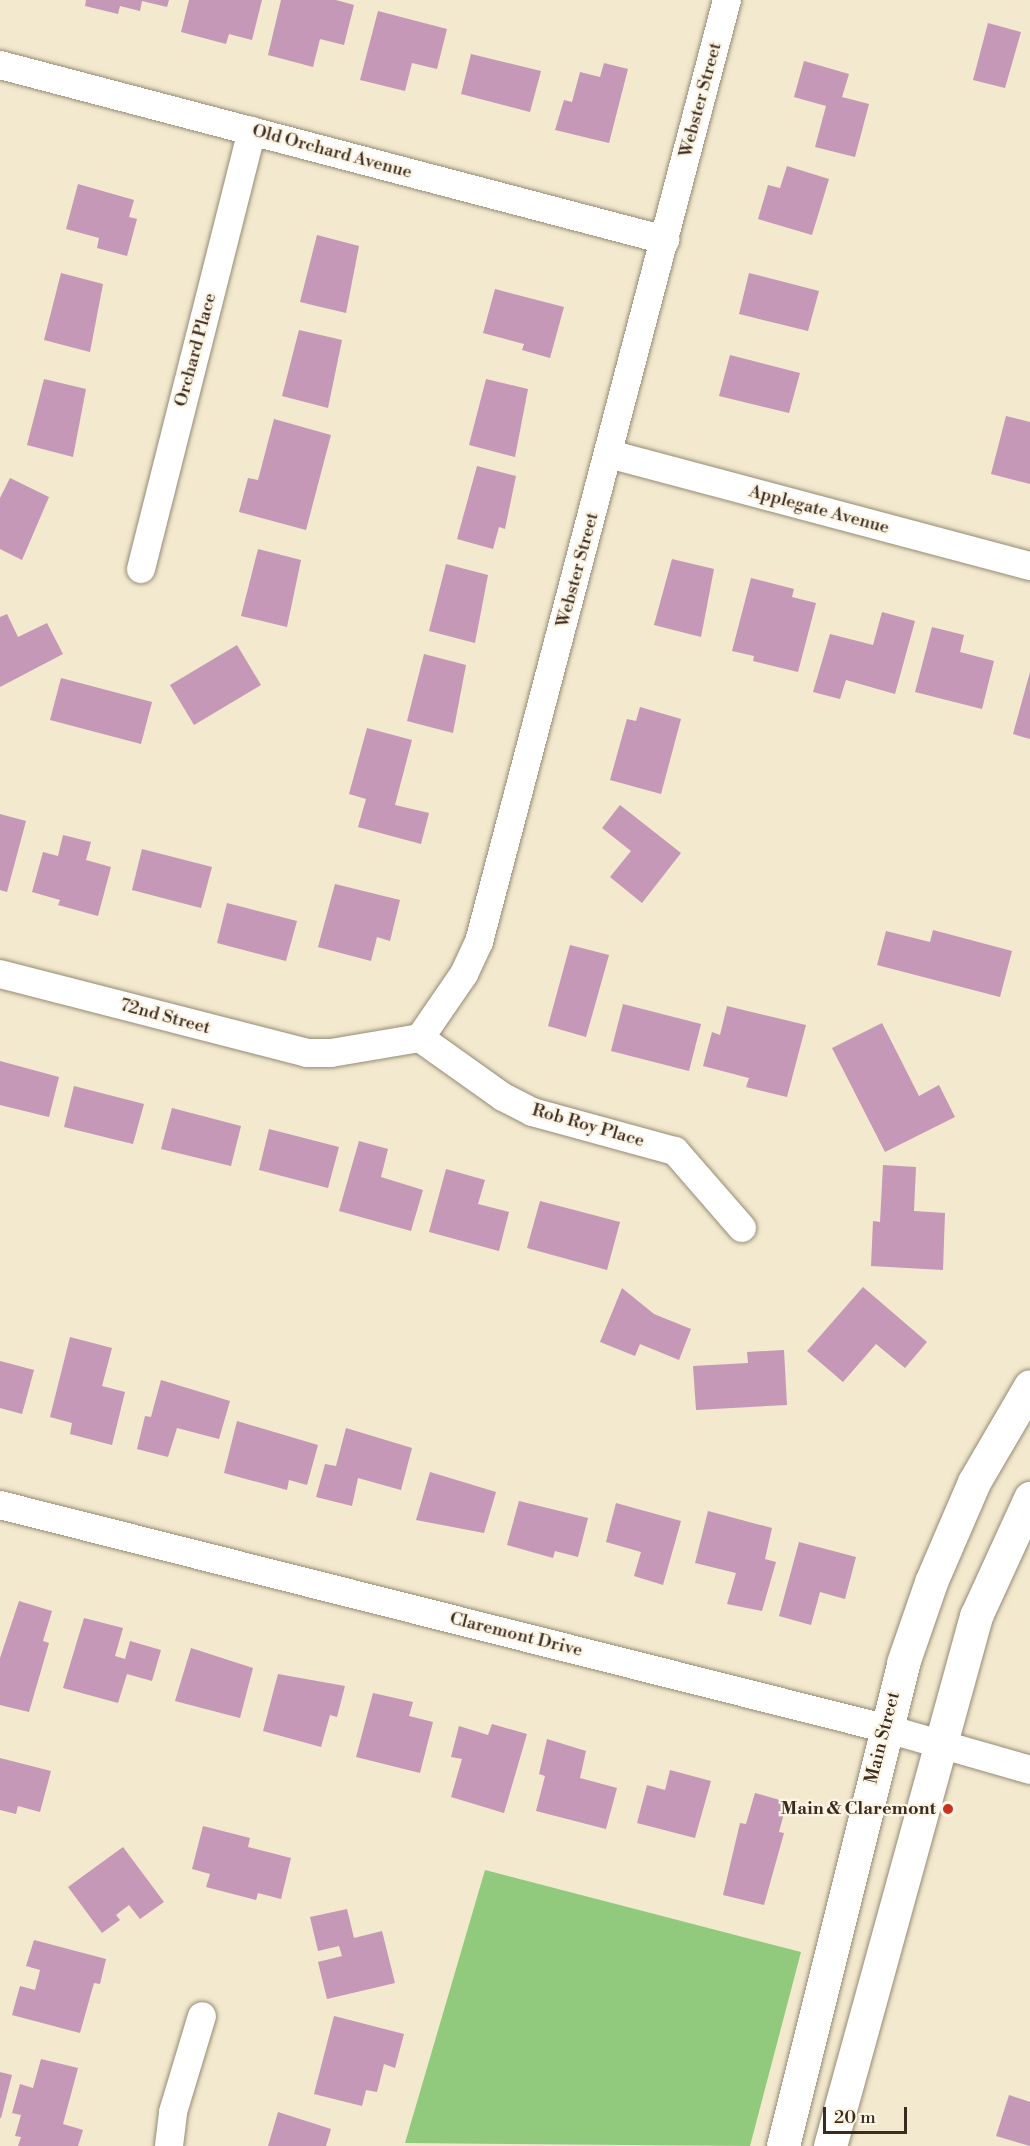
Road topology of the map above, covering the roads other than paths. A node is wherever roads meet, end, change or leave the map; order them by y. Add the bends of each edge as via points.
1 (727, 0) edge
2 (0, 65) edge
3 (252, 131) junction
4 (665, 240) junction
5 (609, 454) junction
6 (1030, 566) edge
7 (141, 568) dead end
8 (0, 974) edge
9 (420, 1038) junction
10 (742, 1228) dead end
11 (1030, 1386) edge
12 (1030, 1498) edge
13 (0, 1505) edge
14 (884, 1728) junction
15 (938, 1743) junction
16 (1030, 1770) edge
17 (202, 2016) dead end
18 (169, 2146) edge
19 (783, 2146) edge
20 (830, 2146) edge

1 - 4 street, Webster Street
2 - 3 street, Old Orchard Avenue
3 - 4 street, Old Orchard Avenue
3 - 7 street, Orchard Place
4 - 5 street, Webster Street
5 - 6 street, Applegate Avenue
5 - 9 street, Webster Street via 479,942 464,974
8 - 9 street, 72nd Street via 289,1050 331,1053
9 - 10 street, Rob Roy Place via 503,1097 532,1112 675,1151
11 - 14 main road, Main Street via 974,1482 935,1572
12 - 15 main road via 976,1616
13 - 14 street, Claremont Drive
14 - 15 street, Claremont Drive
14 - 19 main road, Main Street
15 - 16 street, Claremont Drive
15 - 20 main road
17 - 18 street via 173,2112

